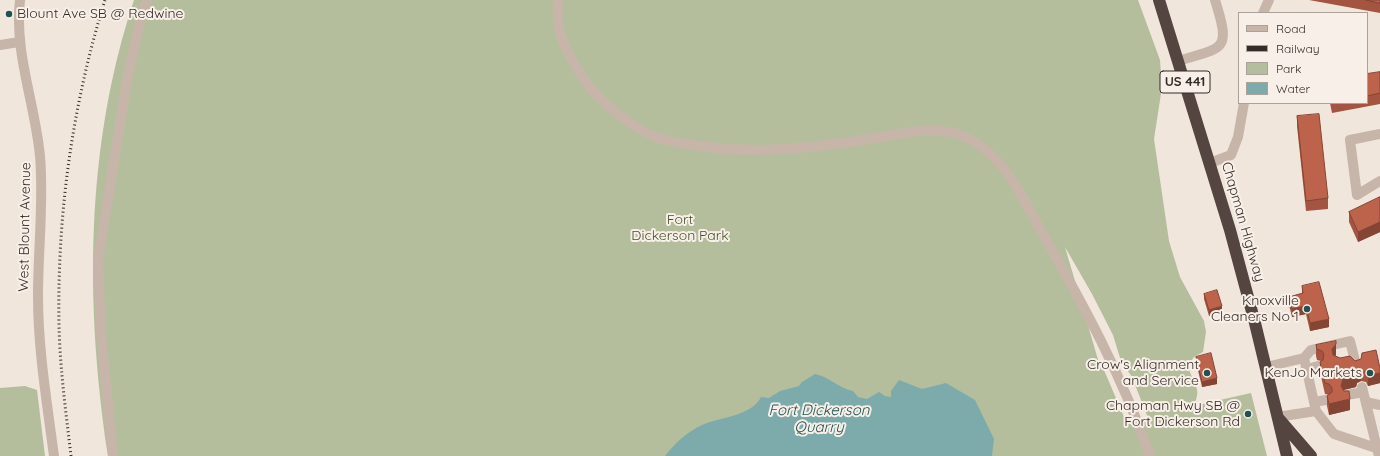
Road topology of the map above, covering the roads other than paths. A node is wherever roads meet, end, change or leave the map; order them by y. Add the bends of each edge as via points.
1 (20, 0) edge
2 (147, 0) edge
3 (558, 0) edge
4 (1159, 0) edge
5 (1216, 0) edge
6 (1269, 0) edge
7 (1263, 12) edge
8 (19, 42) junction
9 (0, 45) edge
10 (1178, 61) junction
11 (1244, 104) edge
12 (1380, 134) edge
13 (1210, 163) junction
14 (1380, 181) edge
15 (1304, 358) junction
16 (1343, 360) edge
17 (1318, 366) dead end
18 (1266, 367) junction
19 (1307, 369) junction
20 (1364, 394) junction
21 (1347, 395) edge
22 (1326, 400) edge
23 (1380, 405) edge
24 (1315, 406) junction
25 (1277, 417) junction
26 (1379, 452) edge
27 (54, 456) edge
28 (113, 456) edge
29 (1150, 456) edge
30 (1287, 456) edge
31 (1311, 456) edge

1 - 8 street, West Blount Avenue
2 - 28 street via 127,80 98,261 101,334
3 - 29 street via 558,24 571,57 588,86 628,123 652,136 710,148 779,150 819,147 914,132 942,131 964,136 982,148 1000,164 1013,183 1066,274 1115,369
4 - 10 highway, Chapman Highway / US 441
5 - 10 street via 1224,35 1220,45 1213,51
6 - 7 street
8 - 9 street
8 - 27 street, West Blount Avenue via 40,161 38,297
10 - 13 highway, Chapman Highway / US 441
11 - 13 street via 1238,137 1231,155
12 - 14 street via 1350,140 1357,194
13 - 18 highway, Chapman Highway / US 441 via 1241,268
15 - 16 street via 1312,350 1350,341 1355,361
15 - 18 street
15 - 19 street
17 - 19 street
18 - 25 highway, Chapman Highway / US 441
19 - 24 street
20 - 21 street
20 - 23 street
20 - 26 street
22 - 24 street
24 - 25 street
24 - 26 street via 1334,434
25 - 30 highway, Chapman Highway / US 441
25 - 31 highway

